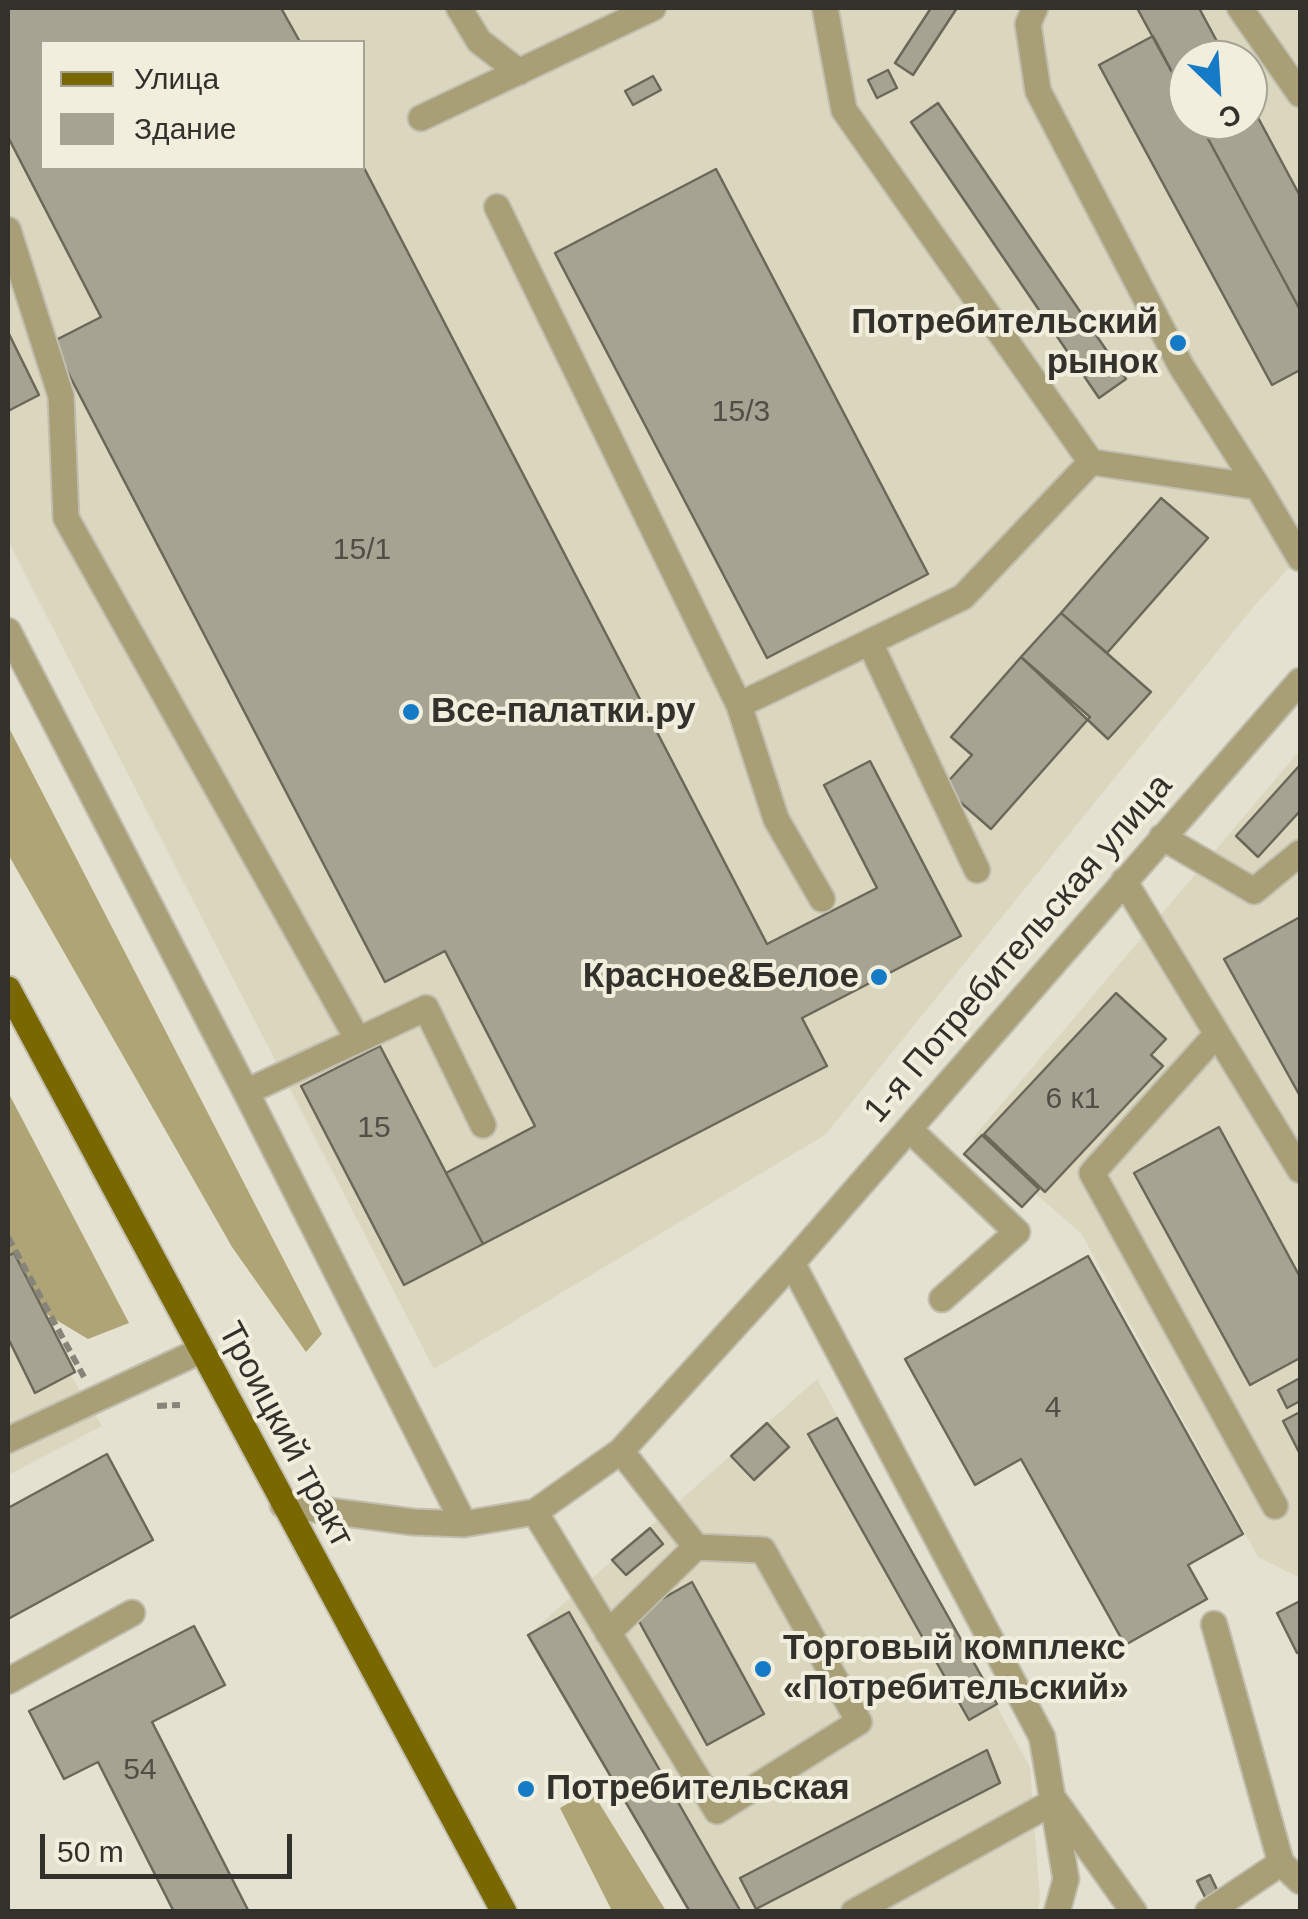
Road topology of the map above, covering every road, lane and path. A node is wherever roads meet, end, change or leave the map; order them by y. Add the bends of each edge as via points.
1 (459, 8) edge
2 (653, 8) edge
3 (825, 8) edge
4 (1035, 8) edge
5 (1240, 8) edge
6 (519, 72) junction
7 (1300, 94) edge
8 (421, 118) dead end
9 (497, 207) dead end
10 (8, 230) edge
11 (1091, 462) junction
12 (1258, 487) junction
13 (1300, 558) edge
14 (8, 631) edge
15 (870, 643) junction
16 (1300, 681) edge
17 (739, 705) junction
18 (1162, 838) junction
19 (1300, 853) edge
20 (978, 870) dead end
21 (1124, 881) junction
22 (822, 898) dead end
23 (8, 989) edge
24 (1217, 1034) junction
25 (358, 1040) junction
26 (246, 1092) junction
27 (484, 1125) dead end
28 (909, 1129) junction
29 (1300, 1170) edge
30 (8, 1237) edge
31 (792, 1263) junction
32 (942, 1298) dead end
33 (200, 1351) junction
34 (95, 1397) junction
35 (180, 1404) dead end
36 (146, 1406) dead end
37 (8, 1440) edge
38 (621, 1450) junction
39 (283, 1505) junction
40 (1275, 1506) dead end
41 (535, 1512) junction
42 (464, 1524) junction
43 (696, 1547) junction
44 (132, 1613) dead end
45 (1214, 1624) dead end
46 (608, 1633) junction
47 (8, 1680) edge
48 (1055, 1801) junction
49 (1291, 1872) edge
50 (504, 1912) edge
51 (854, 1912) edge
52 (1058, 1912) edge
53 (1134, 1912) edge
54 (1208, 1912) edge

1 - 6 street via 480,41
2 - 6 street
3 - 11 street via 844,110
4 - 12 street via 1028,24 1038,92 1181,366
5 - 7 street
6 - 8 street
9 - 17 street
10 - 25 street via 60,396 66,518
11 - 12 street
11 - 15 street via 963,597
12 - 13 street
14 - 26 street
15 - 17 street
15 - 20 street
16 - 18 street, 1-я Потребительская улица
17 - 22 street via 776,819
18 - 19 street via 1254,891
18 - 21 street, 1-я Потребительская улица
21 - 24 street
21 - 28 street, 1-я Потребительская улица
23 - 33 main road, Троицкий тракт
24 - 29 street
24 - 40 street via 1092,1172
25 - 26 street
25 - 27 street via 426,1008
26 - 42 street
28 - 31 street, 1-я Потребительская улица
28 - 32 street via 1017,1232
30 - 34 path
31 - 38 street, 1-я Потребительская улица
31 - 48 street via 1027,1702
33 - 34 street
33 - 39 main road, Троицкий тракт
34 - 37 street
35 - 36 path
38 - 41 street, 1-я Потребительская улица
38 - 43 street
39 - 42 street, 1-я Потребительская улица
39 - 50 main road, Троицкий тракт
41 - 42 street, 1-я Потребительская улица
41 - 46 street
43 - 46 street
43 - 46 street via 763,1550 859,1722 717,1811
44 - 47 street
45 - 49 street
48 - 51 street
48 - 52 street via 1066,1879
48 - 53 street
49 - 54 street

